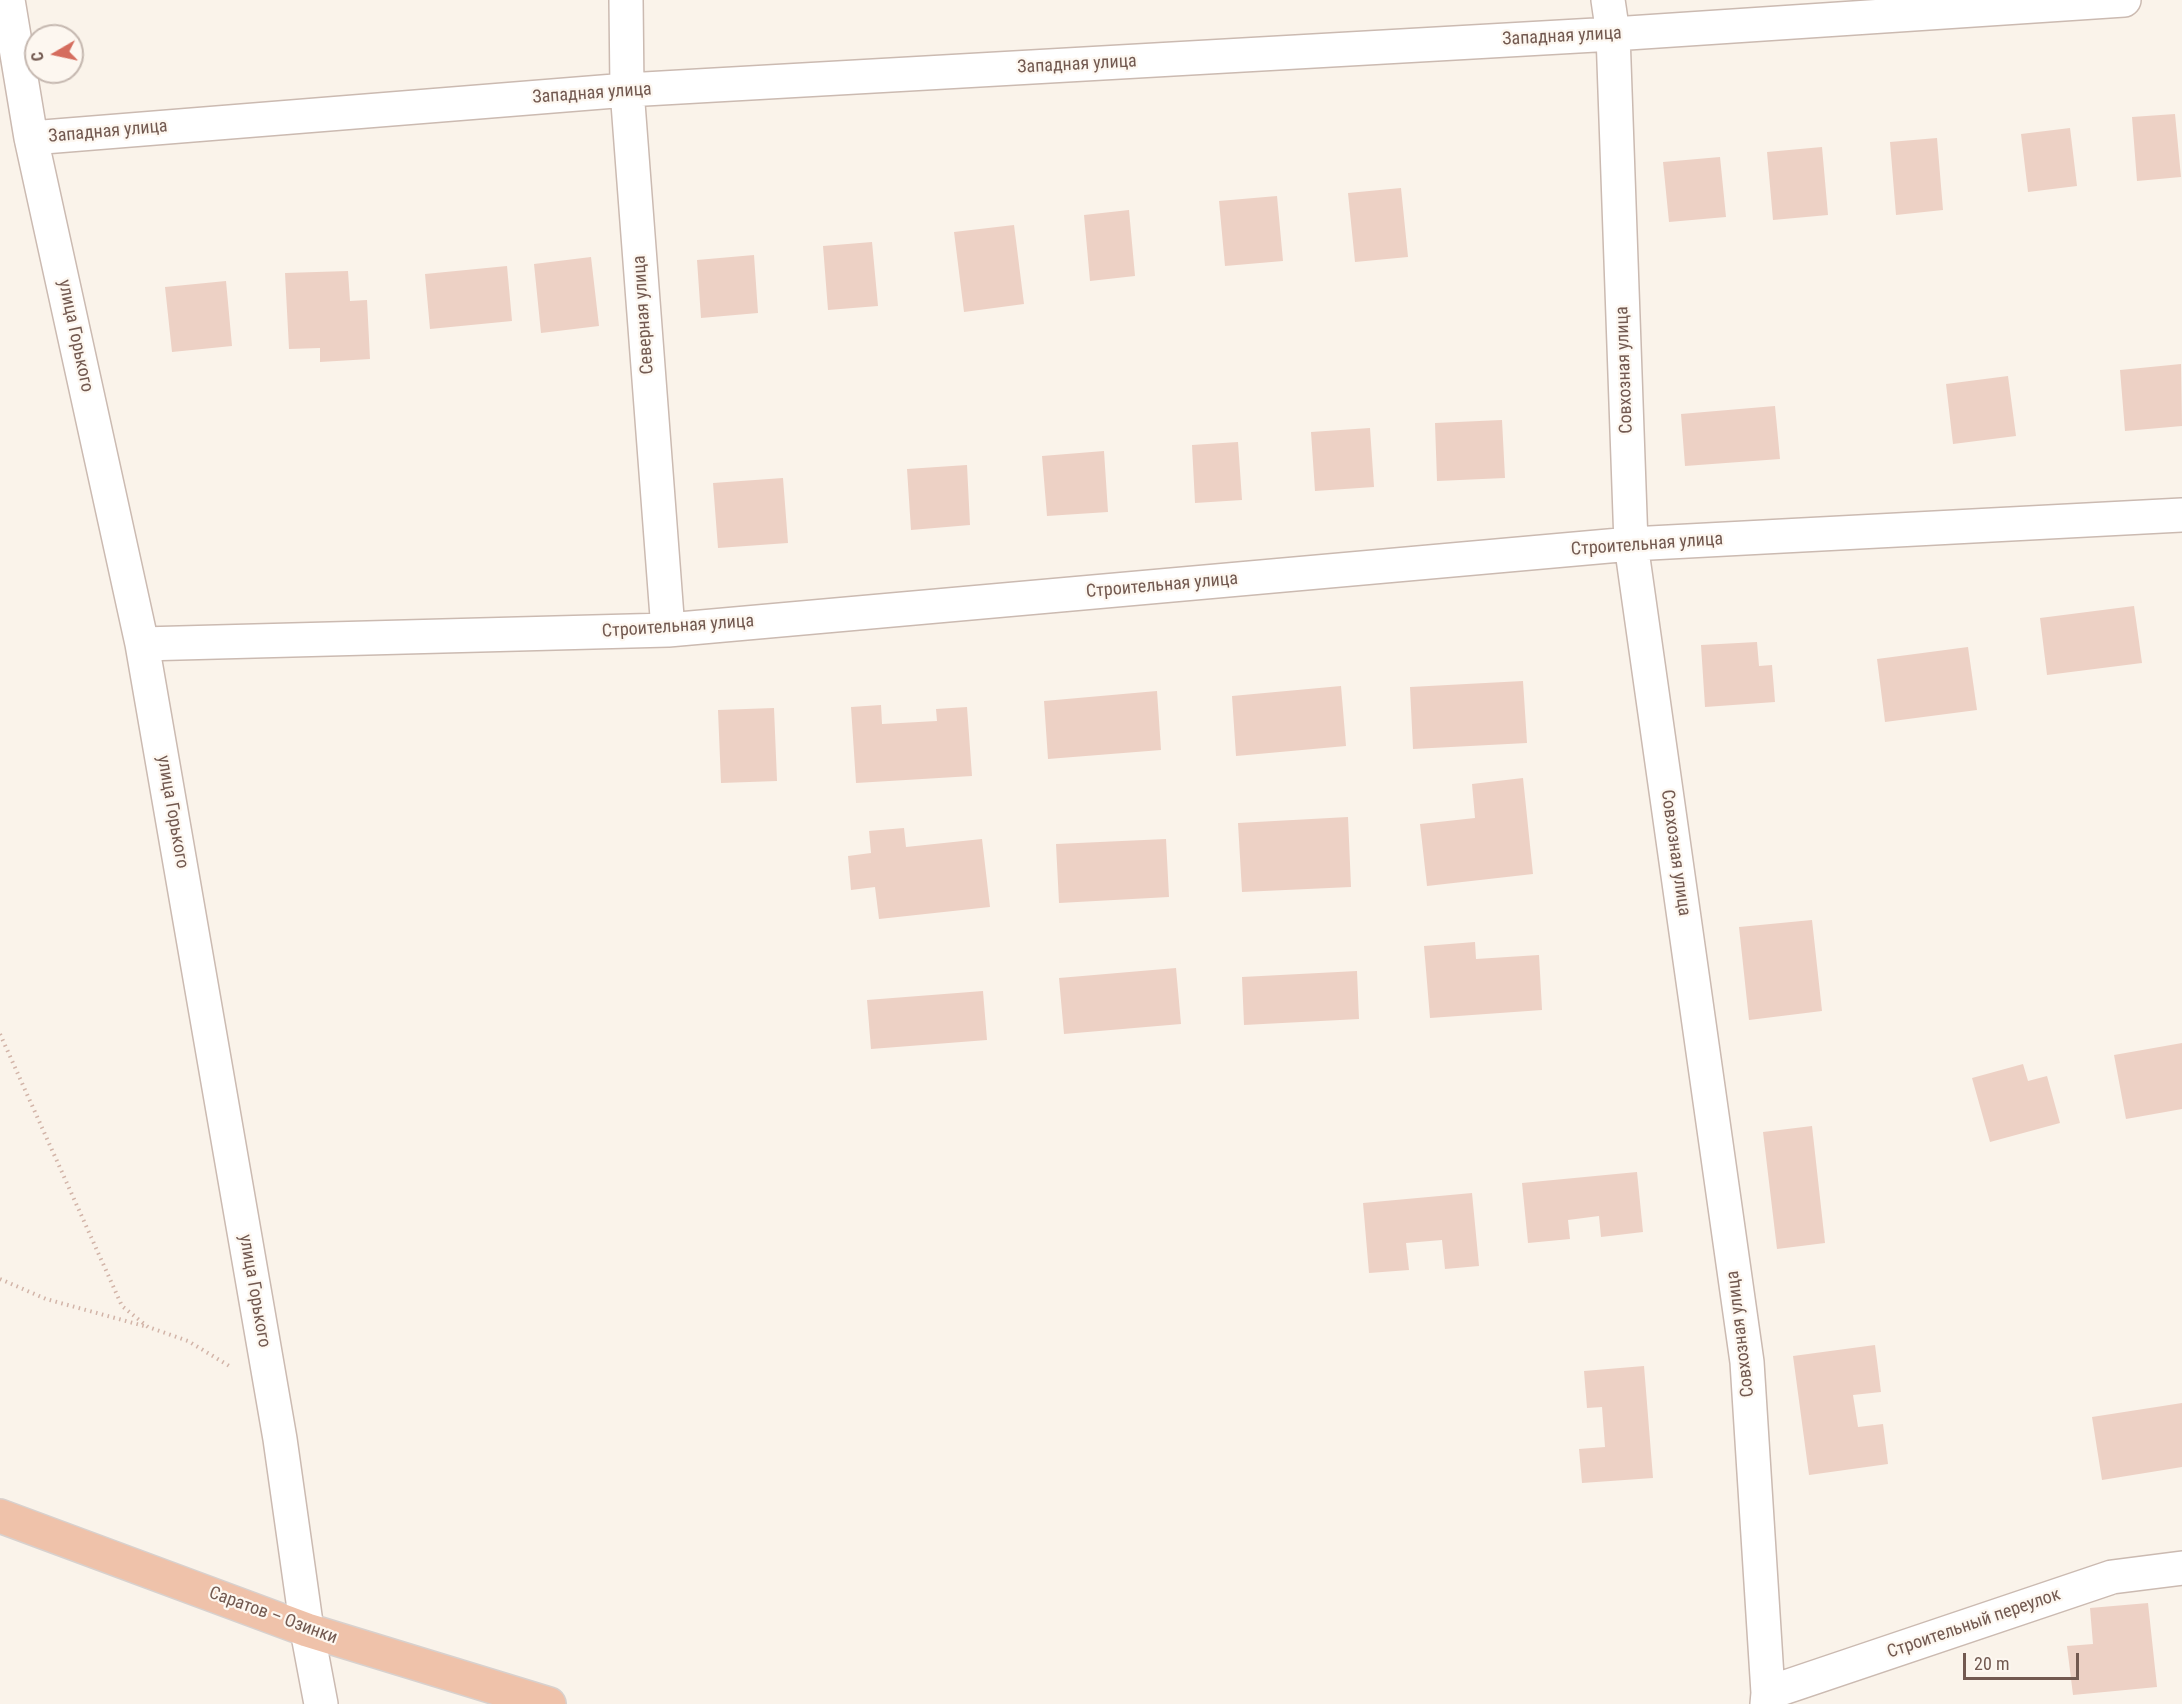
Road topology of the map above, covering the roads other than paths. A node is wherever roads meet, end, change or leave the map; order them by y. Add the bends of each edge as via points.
1 (8, 0) edge
2 (626, 0) edge
3 (1608, 0) edge
4 (2124, 0) edge
5 (1613, 34) junction
6 (627, 90) junction
7 (31, 138) junction
8 (2182, 515) edge
9 (1631, 544) junction
10 (668, 630) junction
11 (142, 644) junction
12 (0, 1516) edge
13 (2182, 1568) edge
14 (307, 1630) junction
15 (1768, 1699) edge
16 (321, 1704) edge
17 (549, 1704) edge

1 - 7 street, улица Горького
2 - 6 street, Северная улица
3 - 5 street, Совхозная улица
4 - 5 street, Западная улица
5 - 6 street, Западная улица
5 - 9 street, Совхозная улица
6 - 7 street, Западная улица
6 - 10 street, Северная улица
7 - 11 street, улица Горького
8 - 9 street, Строительная улица
9 - 10 street, Строительная улица
9 - 15 street, Совхозная улица via 1747,1362
10 - 11 street, Строительная улица
11 - 14 street, улица Горького via 278,1428
12 - 14 highway, Саратов – Озинки
13 - 15 street, Строительный переулок via 2112,1577
14 - 16 street, улица Горького
14 - 17 highway, Саратов – Озинки

